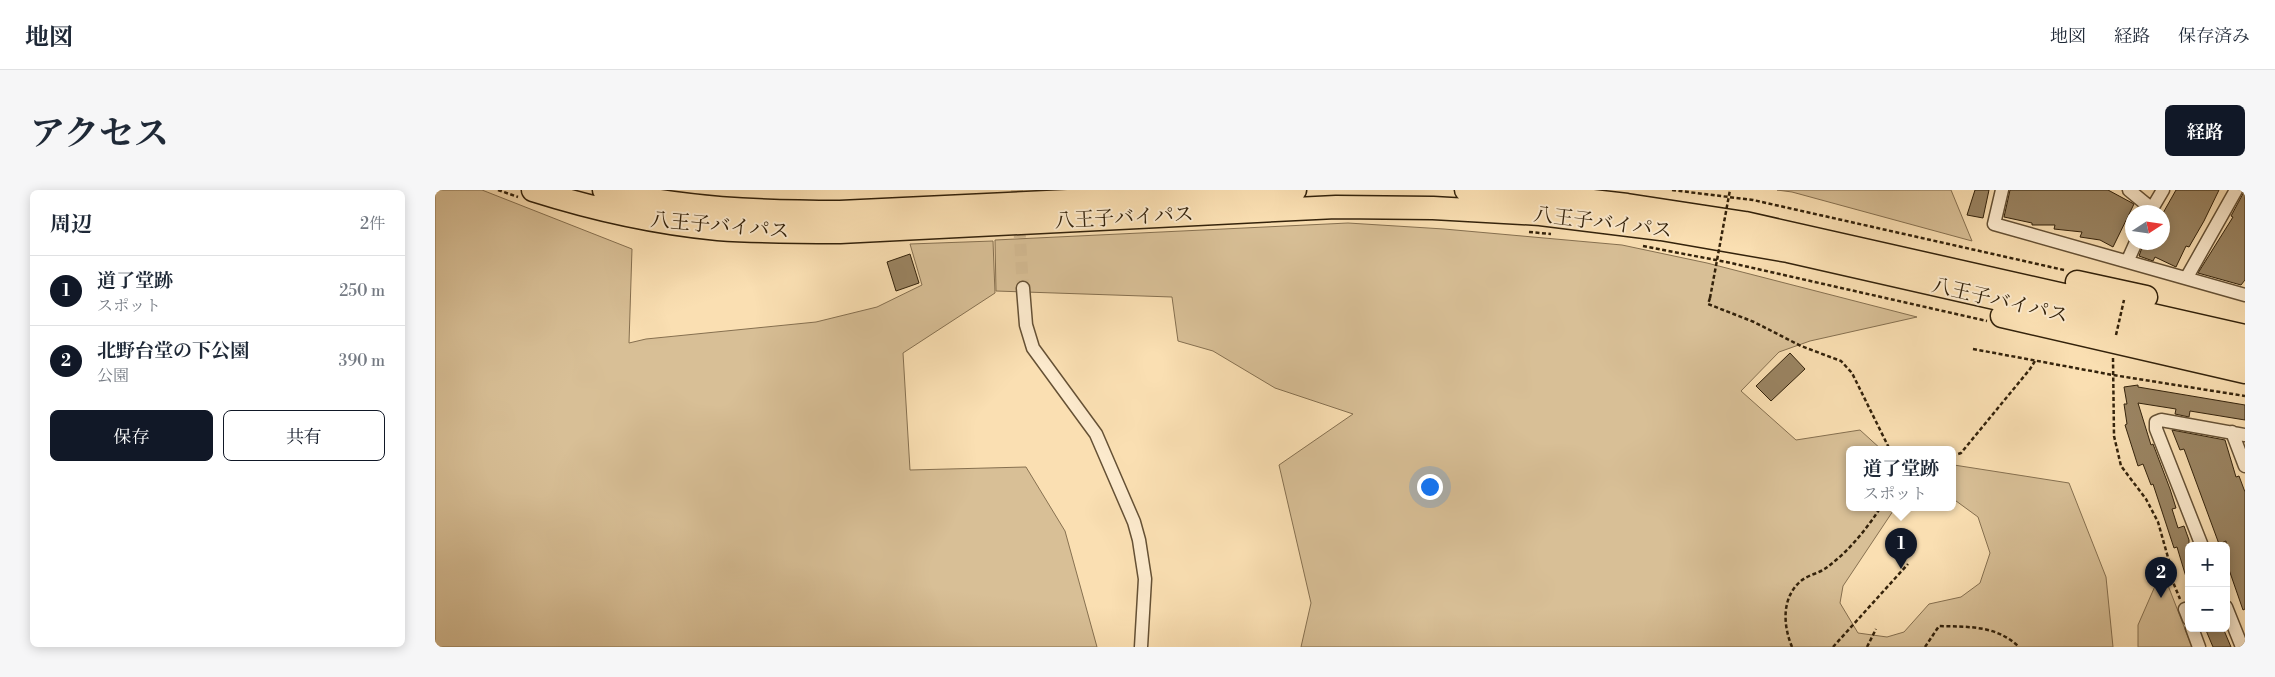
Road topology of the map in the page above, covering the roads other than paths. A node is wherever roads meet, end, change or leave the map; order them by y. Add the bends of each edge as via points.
1 (605, 190) edge
2 (1295, 190) edge
3 (1466, 190) edge
4 (2002, 190) edge
5 (2129, 190) edge
6 (2163, 190) edge
7 (2236, 190) edge
8 (528, 194) edge
9 (1627, 205) junction
10 (2145, 205) edge
11 (2154, 205) edge
12 (1540, 214) junction
13 (2133, 250) edge
14 (2128, 260) junction
15 (2187, 277) junction
16 (1023, 288) tunnel mouth
17 (2245, 295) edge
18 (2245, 320) edge
19 (2245, 336) edge
20 (2245, 355) edge
21 (2245, 372) edge
22 (2232, 432) junction
23 (2245, 435) edge
24 (2245, 466) edge
25 (2200, 542) edge
26 (2230, 617) edge
27 (2193, 632) edge
28 (1141, 647) edge
29 (2199, 647) edge
30 (2242, 647) edge

1 - 2 highway, 八王子バイパス via 704,208 778,212 840,212
3 - 9 highway, 八王子バイパス
4 - 14 street via 1995,224
5 - 10 street
6 - 11 street
7 - 15 street
8 - 12 highway, 八王子バイパス via 645,219 719,229 777,232 840,232 1336,207
9 - 18 highway via 1695,206 1792,218
9 - 19 highway, 八王子バイパス via 1791,233
12 - 20 highway, 八王子バイパス via 1661,229 1788,251
12 - 21 highway via 1795,268
13 - 14 street
14 - 15 street
15 - 17 street
16 - 28 street via 1025,325 1033,348 1096,434 1134,522 1145,579
22 - 23 street
22 - 24 street
22 - 25 street via 2161,420 2156,422
26 - 30 street
27 - 29 street

